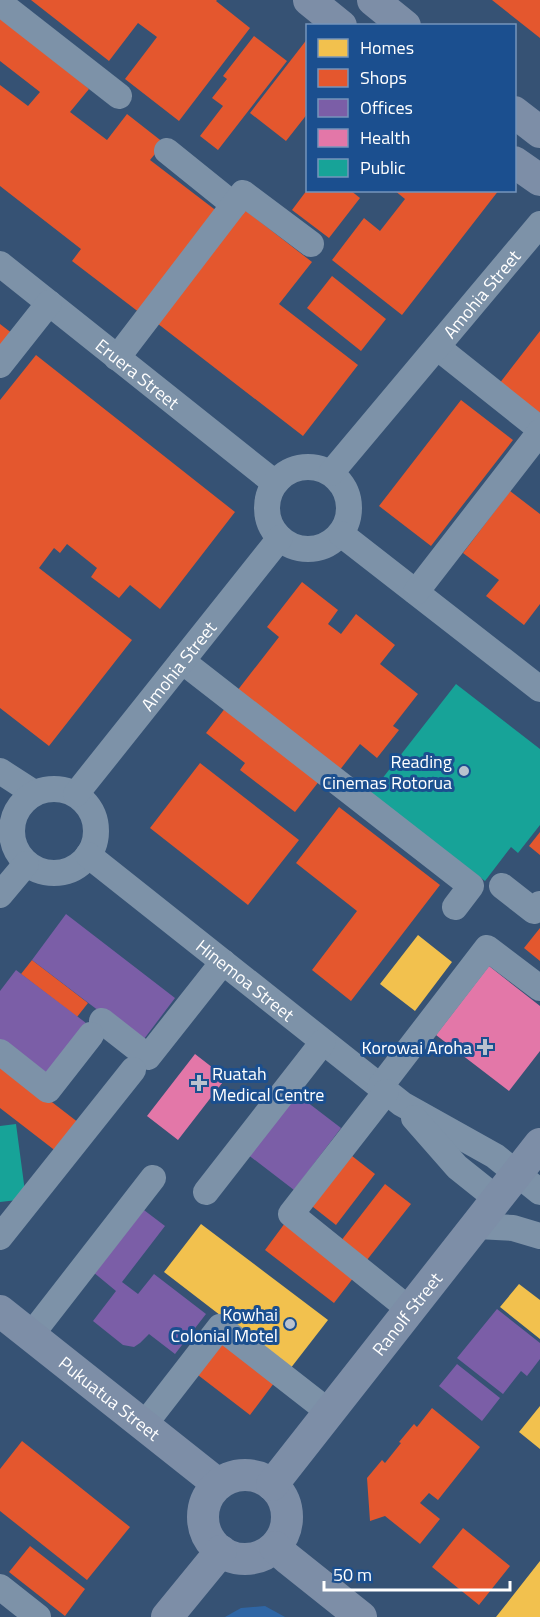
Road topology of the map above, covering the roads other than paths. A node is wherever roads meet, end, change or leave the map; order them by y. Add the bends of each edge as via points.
1 (309, 0) edge
2 (373, 0) edge
3 (0, 3) edge
4 (339, 24) edge
5 (403, 24) edge
6 (119, 96) dead end
7 (516, 114) edge
8 (540, 132) edge
9 (167, 151) dead end
10 (516, 163) edge
11 (540, 180) edge
12 (234, 205) junction
13 (540, 224) edge
14 (310, 244) dead end
15 (0, 264) edge
16 (49, 303) junction
17 (437, 347) junction
18 (117, 358) junction
19 (0, 365) edge
20 (540, 430) edge
21 (331, 473) junction
22 (275, 483) junction
23 (340, 534) junction
24 (280, 538) junction
25 (416, 592) junction
26 (182, 661) junction
27 (540, 689) edge
28 (0, 771) edge
29 (34, 793) junction
30 (76, 794) junction
31 (7, 811) edge
32 (88, 855) junction
33 (26, 864) junction
34 (502, 886) dead end
35 (0, 895) edge
36 (540, 904) edge
37 (455, 907) dead end
38 (223, 962) junction
39 (540, 988) edge
40 (324, 1042) junction
41 (0, 1052) edge
42 (132, 1070) dead end
43 (389, 1094) junction
44 (540, 1144) edge
45 (153, 1178) dead end
46 (528, 1183) edge
47 (206, 1192) dead end
48 (497, 1199) junction
49 (477, 1226) junction
50 (540, 1236) edge
51 (0, 1237) edge
52 (410, 1310) junction
53 (0, 1311) edge
54 (31, 1335) junction
55 (329, 1412) junction
56 (144, 1425) junction
57 (218, 1484) junction
58 (272, 1485) junction
59 (275, 1547) junction
60 (221, 1551) junction
61 (0, 1587) edge
62 (38, 1617) edge
63 (167, 1617) edge
64 (361, 1617) edge

1 - 4 main road
2 - 5 main road
3 - 6 street
7 - 8 main road
9 - 12 street
10 - 11 main road
12 - 14 street via 243,192
12 - 18 street
13 - 17 street, Amohia Street
15 - 16 street, Eruera Street
16 - 18 street, Eruera Street
16 - 19 street
17 - 20 street
17 - 21 street, Amohia Street
18 - 22 street, Eruera Street
20 - 25 street
21 - 22 street via 318,467 298,467
21 - 23 street via 347,492 350,513
22 - 24 street via 267,511
23 - 24 street via 319,548 300,549
23 - 25 street
24 - 26 street, Amohia Street
25 - 27 street
26 - 30 street, Amohia Street
26 - 37 street via 471,886
28 - 29 street
29 - 30 street via 62,789
29 - 31 street
30 - 32 street via 94,816 96,835
31 - 33 street via 13,843
32 - 33 street via 73,869 60,873 39,871
32 - 38 street, Hinemoa Street
33 - 35 street
34 - 36 street via 534,911
38 - 40 street, Hinemoa Street
38 - 41 street via 148,1057 96,1028 48,1090
39 - 43 street via 487,948
40 - 43 street, Hinemoa Street
40 - 47 street
42 - 51 street
43 - 46 street, Hinemoa Street via 495,1156
43 - 48 street, Hinemoa Street via 457,1167
43 - 52 street via 291,1214
44 - 46 main road, Ranolf Street
45 - 54 street
46 - 48 main road, Ranolf Street
48 - 49 main road, Ranolf Street
49 - 50 street via 513,1228
49 - 52 main road, Ranolf Street
52 - 55 main road, Ranolf Street
53 - 54 main road, Pukuatua Street
54 - 56 main road, Pukuatua Street
55 - 56 street via 220,1327
55 - 58 main road, Ranolf Street
56 - 57 main road, Pukuatua Street
57 - 58 main road via 246,1475
57 - 60 main road via 208,1498 203,1521 212,1543
58 - 59 main road via 288,1514 283,1537
59 - 60 main road via 259,1558 249,1559 229,1557
59 - 64 main road
60 - 63 main road
61 - 62 street

